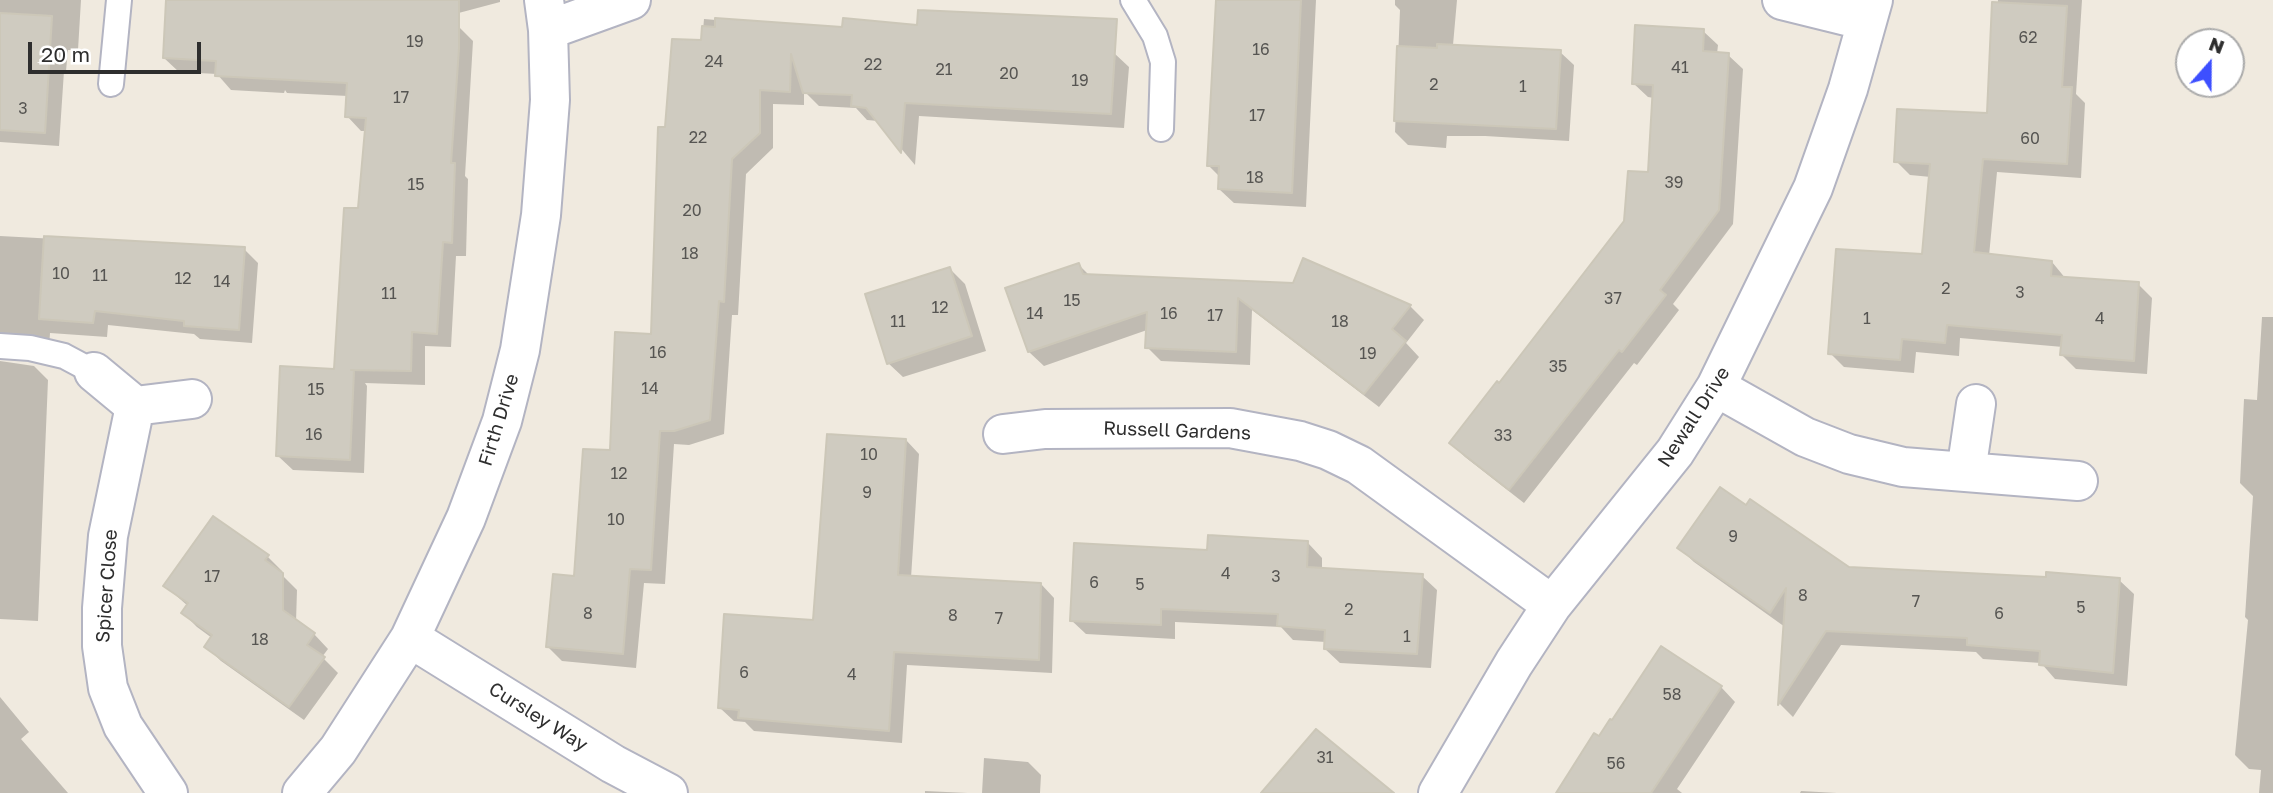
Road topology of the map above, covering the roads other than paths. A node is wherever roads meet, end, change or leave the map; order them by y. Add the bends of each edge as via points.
1 (119, 0) edge
2 (632, 0) edge
3 (1133, 0) edge
4 (1782, 0) edge
5 (1870, 10) edge
6 (546, 15) edge
7 (111, 84) dead end
8 (1161, 129) dead end
9 (0, 346) edge
10 (94, 372) joint
11 (1716, 387) junction
12 (192, 399) dead end
13 (1976, 404) dead end
14 (135, 406) junction
15 (1003, 433) dead end
16 (1966, 472) junction
17 (2078, 481) dead end
18 (1552, 605) junction
19 (410, 638) junction
20 (168, 793) edge
21 (302, 793) edge
22 (668, 793) edge
23 (1437, 793) edge

1 - 7 lane
2 - 6 street
3 - 8 lane via 1155,36 1163,62
4 - 5 street
5 - 11 street, Newall Drive via 1813,188
6 - 19 street, Firth Drive via 550,100 541,215 520,350 502,421 466,518
9 - 10 lane via 64,356
10 - 14 street
11 - 16 street via 1805,438 1849,454 1903,467
11 - 18 street, Newall Drive via 1675,452
12 - 14 street
13 - 16 street
14 - 20 street, Spicer Close via 108,536 102,646 108,688 122,726
15 - 18 street, Russell Gardens via 1230,428 1319,447 1359,465
16 - 17 street
18 - 23 street, Newall Drive
19 - 21 street, Firth Drive via 338,750
19 - 22 street, Cursley Way

